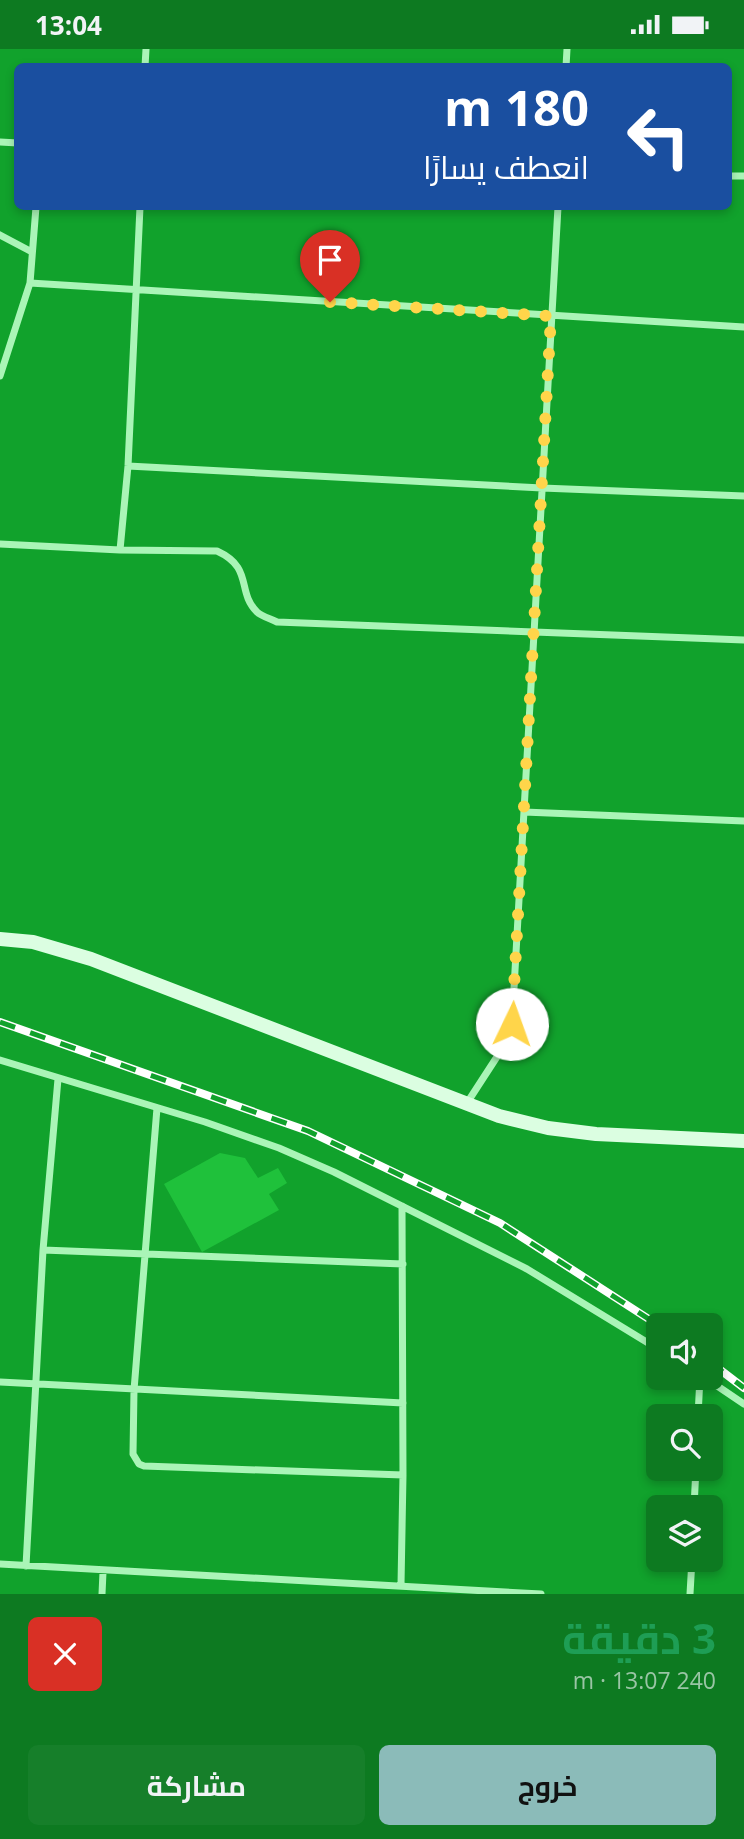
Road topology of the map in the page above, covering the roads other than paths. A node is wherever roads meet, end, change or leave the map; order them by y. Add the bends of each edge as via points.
1 (36, 210) edge
2 (140, 210) edge
3 (558, 210) edge
4 (0, 235) edge
5 (32, 252) junction
6 (30, 283) junction
7 (136, 289) junction
8 (551, 316) junction
9 (744, 327) edge
10 (0, 376) edge
11 (128, 466) junction
12 (542, 488) junction
13 (744, 496) edge
14 (0, 544) edge
15 (120, 550) junction
16 (534, 633) junction
17 (744, 640) edge
18 (524, 812) junction
19 (744, 821) edge
20 (0, 939) edge
21 (0, 1060) edge
22 (58, 1079) junction
23 (467, 1103) junction
24 (157, 1108) junction
25 (744, 1141) edge
26 (402, 1206) junction
27 (43, 1250) junction
28 (147, 1254) junction
29 (403, 1264) junction
30 (646, 1342) edge
31 (0, 1382) edge
32 (36, 1384) junction
33 (134, 1390) junction
34 (723, 1390) edge
35 (403, 1403) junction
36 (744, 1403) edge
37 (403, 1475) junction
38 (0, 1564) edge
39 (26, 1566) junction
40 (103, 1571) junction
41 (691, 1572) edge
42 (401, 1585) junction
43 (469, 1592) edge
44 (102, 1594) edge
45 (541, 1594) edge
46 (690, 1594) edge

1 - 5 street
2 - 7 street
3 - 8 street
4 - 5 street
5 - 6 street
6 - 7 street
6 - 10 street
7 - 8 street
7 - 11 street
8 - 9 street
8 - 12 street
11 - 12 street
11 - 15 street
12 - 13 street
12 - 16 street
14 - 15 street
15 - 16 street via 217,551 241,570 257,612 277,622
16 - 17 street
16 - 18 street
18 - 19 street
18 - 23 street via 512,1024 504,1046
20 - 23 main road via 33,942 91,959
21 - 22 street
22 - 24 street
22 - 27 street
23 - 25 main road via 548,1128
24 - 26 street via 279,1149
24 - 28 street
26 - 29 street
26 - 30 street via 527,1269
27 - 28 street
27 - 32 street
28 - 29 street
28 - 33 street
29 - 35 street
31 - 32 street
32 - 33 street
32 - 39 street
33 - 35 street
33 - 37 street via 132,1454 139,1464
34 - 36 street
35 - 37 street
37 - 42 street
38 - 39 street
39 - 40 street
40 - 42 street
40 - 44 street
41 - 46 street
42 - 43 street
43 - 45 street

